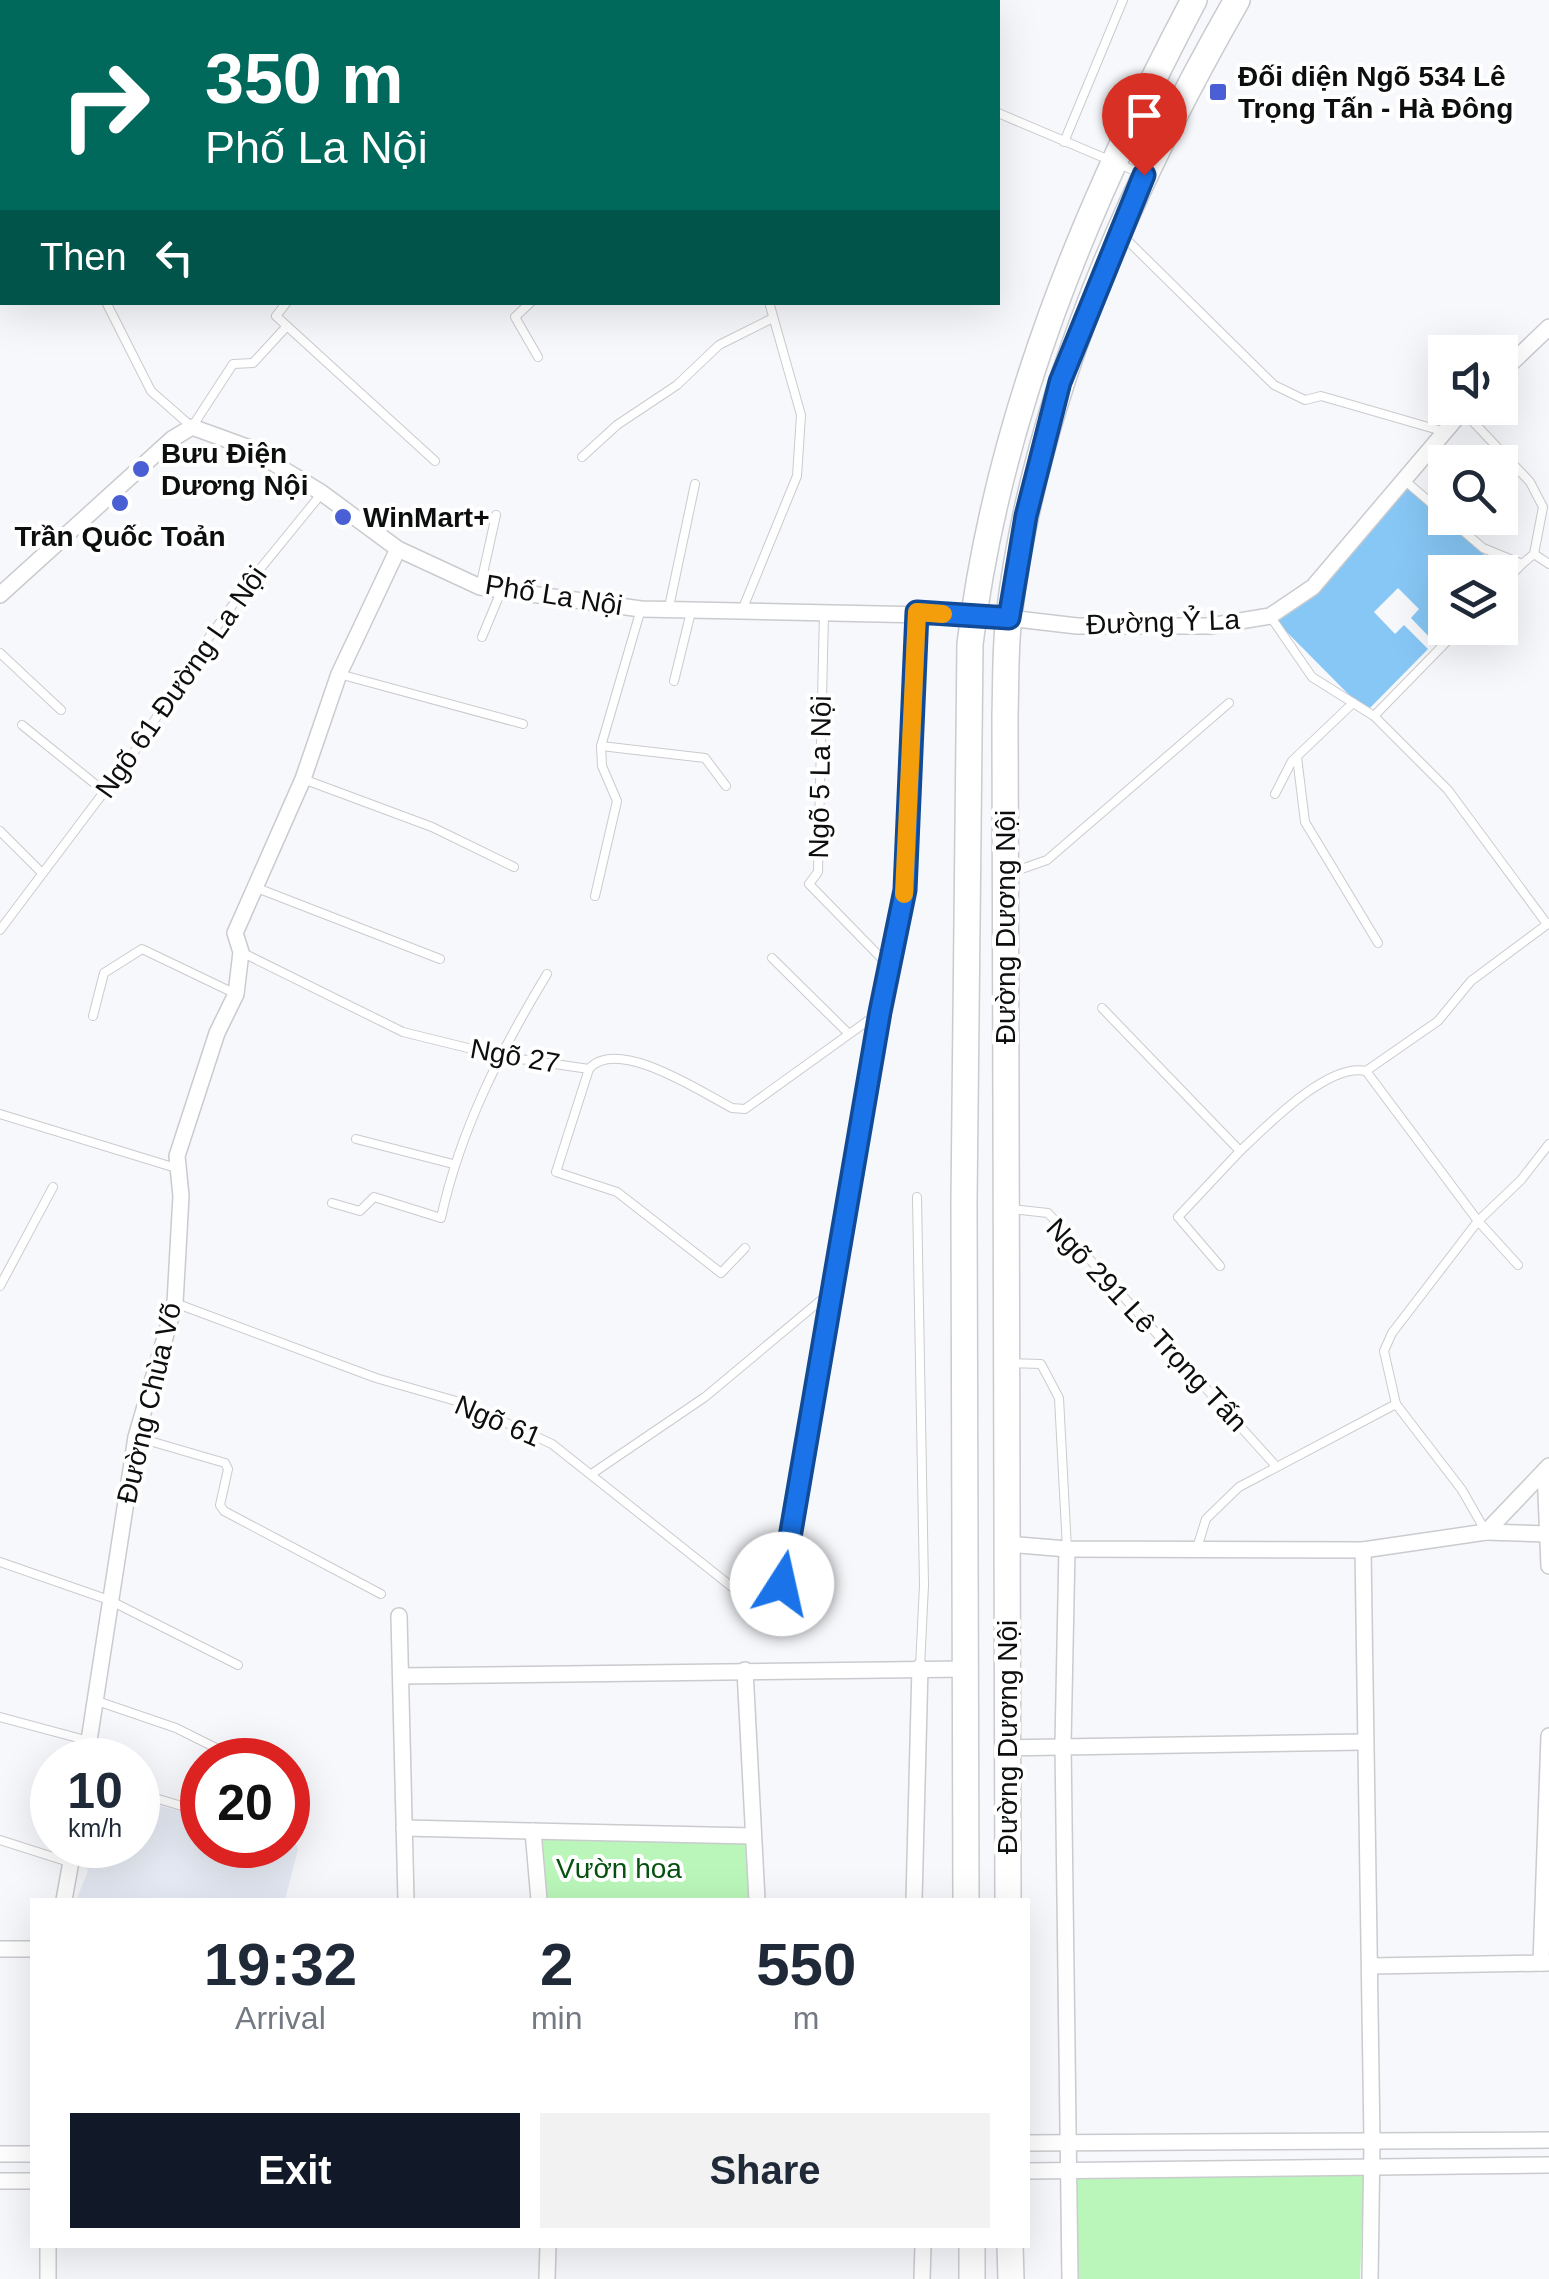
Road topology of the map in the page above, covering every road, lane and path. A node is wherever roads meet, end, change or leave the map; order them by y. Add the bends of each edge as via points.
1 (1123, 0) edge
2 (1236, 0) edge
3 (1191, 2) edge
4 (1000, 114) edge
5 (1064, 142) junction
6 (1113, 163) junction
7 (1144, 175) junction
8 (1122, 234) junction
9 (108, 305) edge
10 (285, 305) edge
11 (528, 305) edge
12 (771, 305) edge
13 (773, 318) junction
14 (286, 326) junction
15 (1549, 327) edge
16 (538, 357) dead end
17 (1518, 357) edge
18 (1448, 425) edge
19 (1478, 425) edge
20 (192, 428) junction
21 (1442, 431) junction
22 (582, 456) dead end
23 (435, 461) dead end
24 (1402, 479) junction
25 (695, 484) dead end
26 (322, 493) junction
27 (1428, 501) edge
28 (496, 515) dead end
29 (1468, 535) edge
30 (398, 549) junction
31 (1534, 554) junction
32 (1522, 564) junction
33 (1549, 564) edge
34 (1518, 568) edge
35 (480, 586) junction
36 (502, 589) junction
37 (0, 595) edge
38 (669, 607) junction
39 (692, 608) junction
40 (743, 608) junction
41 (641, 609) junction
42 (917, 612) junction
43 (824, 613) junction
44 (973, 616) junction
45 (1270, 616) junction
46 (1009, 618) junction
47 (482, 637) dead end
48 (1443, 645) edge
49 (0, 653) edge
50 (339, 674) junction
51 (674, 681) dead end
52 (1230, 703) dead end
53 (1353, 703) junction
54 (61, 710) dead end
55 (1374, 716) junction
56 (524, 724) dead end
57 (22, 725) dead end
58 (601, 746) junction
59 (1297, 757) junction
60 (304, 779) junction
61 (726, 786) dead end
62 (105, 792) junction
63 (1275, 794) dead end
64 (0, 832) edge
65 (514, 866) dead end
66 (42, 873) junction
67 (1005, 874) junction
68 (257, 888) junction
69 (595, 896) dead end
70 (1548, 923) edge
71 (0, 930) edge
72 (1378, 943) dead end
73 (241, 952) junction
74 (440, 958) dead end
75 (772, 958) dead end
76 (889, 966) junction
77 (547, 974) dead end
78 (236, 994) junction
79 (1102, 1008) dead end
80 (880, 1012) junction
81 (93, 1016) dead end
82 (849, 1034) junction
83 (500, 1056) junction
84 (589, 1070) junction
85 (1366, 1070) junction
86 (0, 1114) edge
87 (356, 1139) dead end
88 (1549, 1144) edge
89 (1240, 1151) junction
90 (452, 1164) junction
91 (176, 1168) junction
92 (53, 1188) dead end
93 (917, 1197) dead end
94 (332, 1203) dead end
95 (1006, 1208) junction
96 (1478, 1221) junction
97 (745, 1248) dead end
98 (1220, 1266) dead end
99 (1518, 1266) dead end
100 (0, 1286) edge
101 (833, 1290) junction
102 (175, 1303) junction
103 (1006, 1363) junction
104 (1396, 1404) junction
105 (136, 1437) junction
106 (1275, 1465) junction
107 (1547, 1468) edge
108 (593, 1473) junction
109 (1486, 1532) junction
110 (1548, 1534) edge
111 (1007, 1544) junction
112 (1068, 1549) junction
113 (1197, 1549) junction
114 (1363, 1550) junction
115 (0, 1562) edge
116 (1549, 1566) edge
117 (381, 1594) dead end
118 (109, 1600) junction
119 (399, 1616) dead end
120 (238, 1666) dead end
121 (920, 1666) junction
122 (745, 1670) junction
123 (965, 1670) junction
124 (401, 1676) junction
125 (95, 1700) junction
126 (0, 1717) edge
127 (1549, 1736) edge
128 (81, 1738) edge
129 (89, 1738) edge
130 (196, 1738) edge
131 (1364, 1742) junction
132 (1063, 1744) junction
133 (1007, 1748) junction
134 (404, 1828) junction
135 (533, 1831) junction
136 (752, 1836) junction
137 (0, 1840) edge
138 (30, 1850) edge
139 (71, 1868) edge
140 (64, 1898) edge
141 (406, 1898) edge
142 (539, 1898) edge
143 (757, 1898) edge
144 (914, 1898) edge
145 (966, 1898) edge
146 (1008, 1898) edge
147 (0, 1949) edge
148 (30, 1949) edge
149 (1545, 1963) edge
150 (1371, 1966) junction
151 (1549, 2140) edge
152 (1070, 2141) junction
153 (1372, 2141) junction
154 (1030, 2142) edge
155 (0, 2154) edge
156 (30, 2154) edge
157 (1549, 2164) edge
158 (1369, 2166) junction
159 (1030, 2171) edge
160 (1070, 2172) junction
161 (0, 2181) edge
162 (30, 2181) edge
163 (48, 2248) edge
164 (548, 2248) edge
165 (922, 2248) edge
166 (972, 2248) edge
167 (1010, 2248) edge
168 (48, 2279) edge
169 (548, 2279) edge
170 (922, 2279) edge
171 (972, 2279) edge
172 (1011, 2279) edge
173 (1070, 2279) edge
174 (1370, 2279) edge

1 - 5 lane
2 - 7 main road, Đường Dương Nội
3 - 6 main road, Đường Dương Nội
4 - 5 lane
5 - 6 lane
6 - 7 lane
6 - 44 main road, Đường Dương Nội via 1069,264 1011,434 990,510
7 - 8 main road, Đường Dương Nội
8 - 21 lane via 1274,385 1305,400 1321,396
8 - 46 main road, Đường Dương Nội via 1060,382
9 - 20 lane via 151,390
10 - 14 lane via 276,316
11 - 16 lane via 516,317
12 - 13 lane
13 - 22 lane via 718,346 678,385 616,424
13 - 40 lane via 801,416 798,476
14 - 20 lane via 253,364 232,364
14 - 23 lane
15 - 17 street
18 - 21 street, Đường Ỷ La
19 - 31 lane via 1543,506
20 - 26 street, Phố La Nội via 247,447
20 - 37 street
21 - 24 street, Đường Ỷ La
24 - 27 lane
24 - 45 street, Đường Ỷ La via 1313,587
25 - 38 lane
26 - 30 street, Phố La Nội
26 - 62 lane, Ngõ 61 Đường La Nội via 250,580
28 - 35 lane
29 - 32 lane
30 - 35 street, Phố La Nội
30 - 50 street, Đường Chùa Võ
31 - 32 lane
31 - 33 lane
32 - 34 lane
35 - 36 street, Phố La Nội
36 - 41 street, Phố La Nội
36 - 47 lane
38 - 39 street, Phố La Nội
38 - 41 street, Phố La Nội
39 - 40 street, Phố La Nội
39 - 51 lane
40 - 43 street, Phố La Nội
41 - 58 lane
42 - 43 street, Phố La Nội
42 - 44 street, Phố La Nội
42 - 76 lane via 905,890
43 - 76 lane, Ngõ 5 La Nội via 818,872 809,884
44 - 46 main road
44 - 123 main road, Đường Dương Nội
45 - 46 street, Đường Ỷ La via 1210,626 1077,626
45 - 53 lane via 1312,678
46 - 67 main road, Đường Dương Nội
48 - 55 lane
49 - 54 lane
50 - 56 lane
50 - 60 street, Đường Chùa Võ
52 - 67 lane via 1047,860
53 - 55 lane
53 - 59 lane
55 - 70 lane via 1448,790
57 - 62 lane
58 - 61 lane via 705,758
58 - 69 lane via 617,800
59 - 63 lane
59 - 72 lane via 1305,822
60 - 65 lane
60 - 68 street, Đường Chùa Võ
62 - 66 lane, Ngõ 61 Đường La Nội
64 - 66 lane
66 - 71 lane, Ngõ 61 Đường La Nội
67 - 95 main road, Đường Dương Nội
68 - 73 street, Đường Chùa Võ via 235,933
68 - 74 lane
70 - 85 lane via 1484,970 1438,1020
73 - 78 street, Đường Chùa Võ
73 - 83 lane, Ngõ 27 via 403,1032
75 - 82 lane
76 - 80 lane
77 - 83 lane
78 - 81 lane via 142,949 104,973
78 - 91 street, Đường Chùa Võ via 217,1033
79 - 89 lane
80 - 82 lane
80 - 101 lane
82 - 84 lane via 745,1110 630,1059 608,1058
83 - 84 lane, Ngõ 27
83 - 90 lane
84 - 97 lane, Ngõ 27 via 556,1172 617,1192 721,1273
85 - 89 lane via 1328,1080
85 - 96 lane
86 - 91 lane
87 - 90 lane
88 - 96 lane
89 - 98 lane via 1178,1216
90 - 94 lane via 441,1218 374,1197 360,1211
91 - 102 street, Đường Chùa Võ via 181,1196
92 - 100 lane
93 - 121 lane
95 - 103 main road, Đường Dương Nội
95 - 106 lane, Ngõ 291 Lê Trọng Tấn via 1048,1213
96 - 99 lane
96 - 104 lane via 1392,1333 1384,1351
101 - 108 lane via 704,1397
101 - 108 lane, Ngõ 61 via 775,1621
102 - 105 street, Đường Chùa Võ
102 - 108 lane, Ngõ 61 via 463,1403 552,1444
103 - 111 main road, Đường Dương Nội
103 - 112 lane via 1041,1364 1059,1398
104 - 106 lane
104 - 109 lane
105 - 117 lane via 225,1463 224,1511
105 - 118 street, Đường Chùa Võ
106 - 113 lane via 1206,1519
107 - 109 street
107 - 110 street
109 - 110 street
109 - 114 street
110 - 116 street
111 - 112 street
111 - 133 main road, Đường Dương Nội
112 - 113 street
112 - 132 street
113 - 114 street
114 - 131 street
115 - 118 lane
118 - 120 lane
118 - 125 street, Đường Chùa Võ
119 - 124 street
121 - 122 street
121 - 123 street
121 - 144 street
122 - 124 street
122 - 136 street
123 - 145 main road, Đường Dương Nội
124 - 134 street
125 - 129 street, Đường Chùa Võ
125 - 130 lane
126 - 128 lane
127 - 149 street
131 - 132 street
131 - 150 street
132 - 133 street
132 - 152 street
133 - 146 main road, Đường Dương Nội
134 - 135 street
134 - 141 street
135 - 136 street
135 - 142 street
136 - 143 street
137 - 138 lane
139 - 140 street
147 - 148 street
149 - 150 street
150 - 153 street
151 - 153 street
152 - 153 street
152 - 154 street
152 - 160 street
153 - 158 street
155 - 156 street
157 - 158 street
158 - 160 street
158 - 174 street
159 - 160 street
160 - 173 street
161 - 162 street
163 - 168 street
164 - 169 street
165 - 170 street
166 - 171 main road
167 - 172 main road

